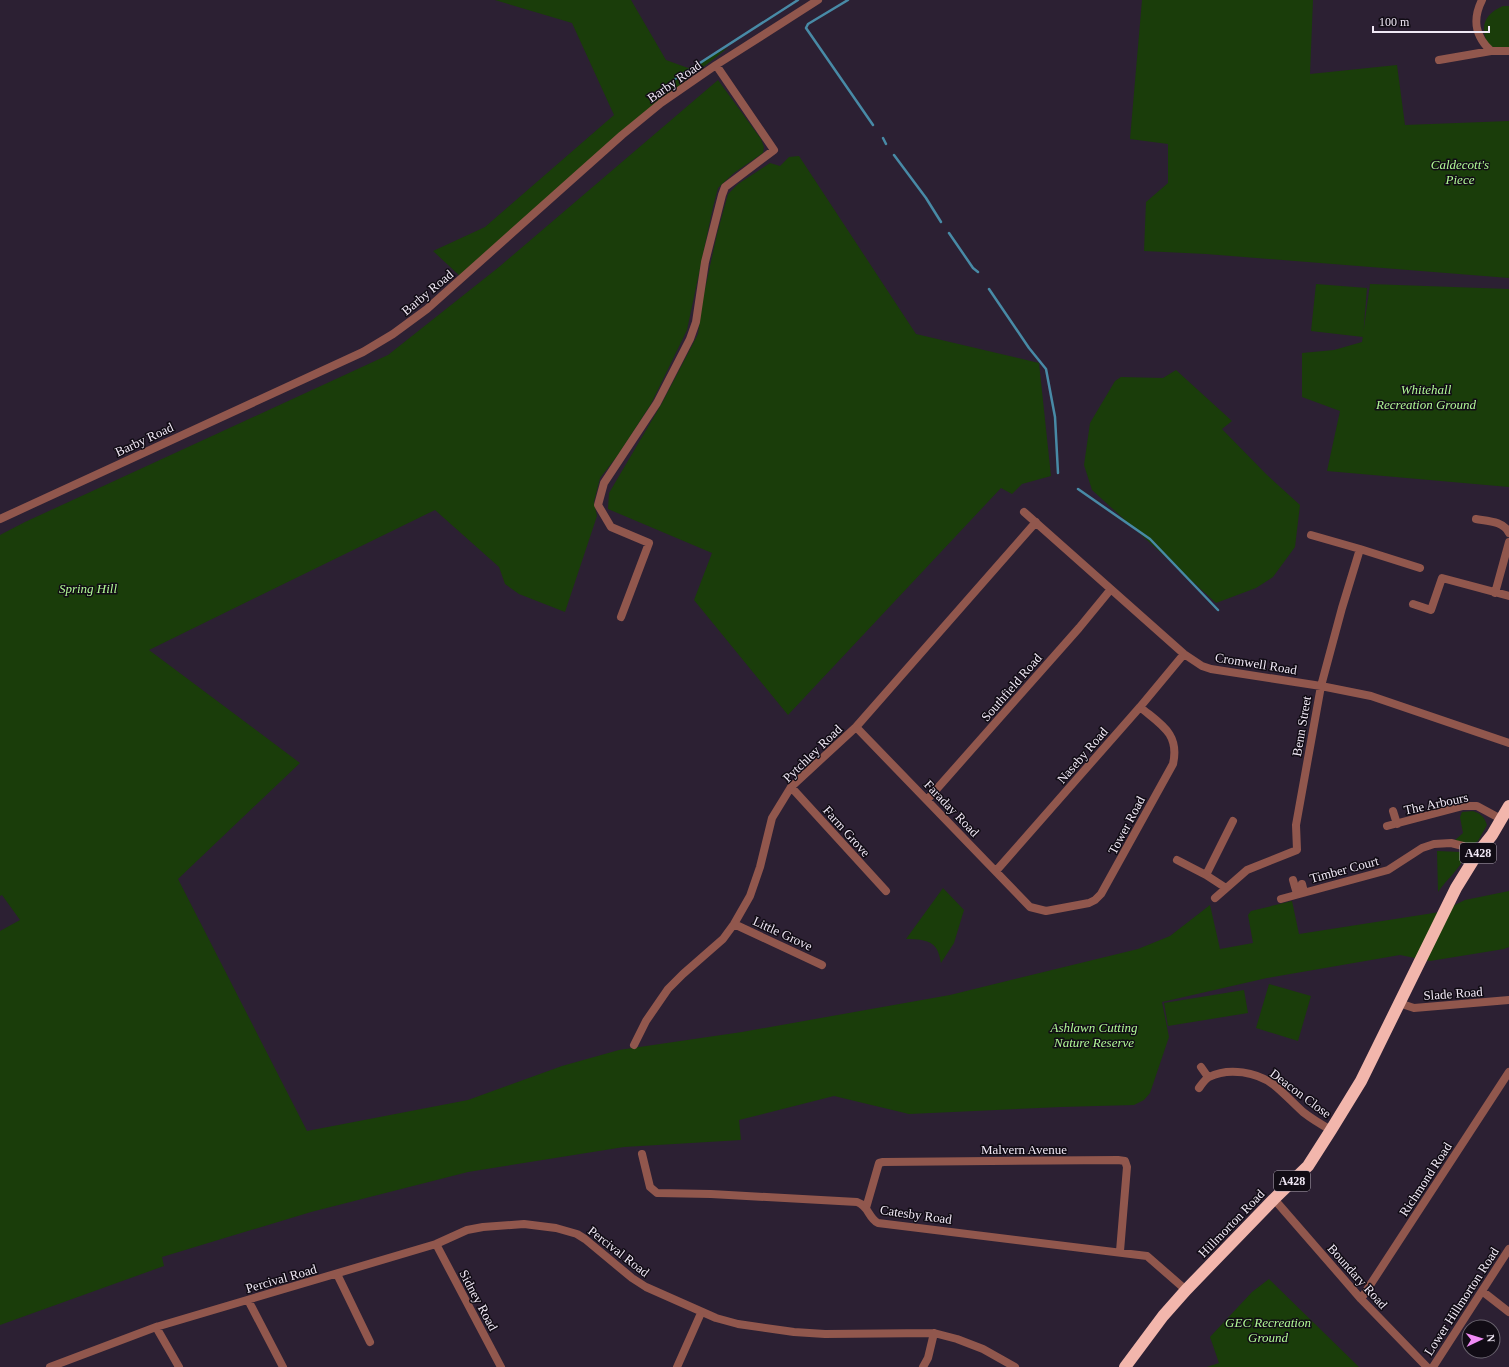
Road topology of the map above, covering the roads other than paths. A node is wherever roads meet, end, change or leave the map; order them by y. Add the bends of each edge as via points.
1 (818, 0) edge
2 (1482, 0) edge
3 (1491, 51) junction
4 (1509, 51) edge
5 (1439, 60) dead end
6 (716, 65) junction
7 (1024, 512) dead end
8 (0, 518) edge
9 (1476, 519) dead end
10 (1036, 522) junction
11 (1509, 533) edge
12 (1312, 535) dead end
13 (1509, 542) edge
14 (1360, 549) junction
15 (1420, 568) dead end
16 (1111, 589) junction
17 (1495, 593) junction
18 (1509, 596) edge
19 (1412, 604) dead end
20 (621, 617) dead end
21 (1184, 654) junction
22 (1321, 686) junction
23 (1140, 707) junction
24 (856, 727) junction
25 (1509, 742) edge
26 (791, 787) junction
27 (927, 800) junction
28 (1509, 806) edge
29 (1393, 811) dead end
30 (1501, 819) junction
31 (1233, 821) dead end
32 (1397, 824) junction
33 (1387, 826) dead end
34 (1477, 854) junction
35 (1177, 860) dead end
36 (996, 871) junction
37 (1206, 875) junction
38 (1293, 880) dead end
39 (1226, 888) junction
40 (1301, 890) junction
41 (886, 891) dead end
42 (1215, 898) dead end
43 (1281, 899) dead end
44 (1030, 906) joint
45 (734, 924) junction
46 (822, 965) dead end
47 (1509, 1000) edge
48 (1399, 1003) junction
49 (634, 1045) dead end
50 (1201, 1067) dead end
51 (1509, 1072) edge
52 (1208, 1077) junction
53 (1199, 1088) dead end
54 (1331, 1130) junction
55 (642, 1154) dead end
56 (1274, 1199) junction
57 (866, 1208) junction
58 (436, 1244) junction
59 (1509, 1248) edge
60 (1120, 1251) junction
61 (337, 1274) junction
62 (1186, 1290) junction
63 (1482, 1291) junction
64 (1361, 1298) junction
65 (248, 1300) junction
66 (1509, 1312) edge
67 (701, 1313) junction
68 (156, 1327) junction
69 (934, 1333) junction
70 (370, 1342) dead end
71 (50, 1367) edge
72 (179, 1367) edge
73 (283, 1367) edge
74 (501, 1367) edge
75 (678, 1367) edge
76 (923, 1367) edge
77 (1015, 1367) edge
78 (1125, 1367) edge
79 (1428, 1367) edge
80 (1433, 1367) edge

1 - 6 street, Barby Road
2 - 3 street via 1477,10 1478,36
3 - 4 street
3 - 5 street
6 - 8 street, Barby Road via 628,130 427,309 394,334 363,352
6 - 20 street via 774,150 725,187 705,262 696,322 690,339 657,403 604,483 598,505 611,527 649,543
7 - 10 street, Cromwell Road
9 - 11 street via 1501,524
10 - 16 street, Cromwell Road
10 - 24 street, Pytchley Road
12 - 14 street
13 - 17 street
14 - 15 street
14 - 22 street, Benn Street
16 - 21 street, Cromwell Road
16 - 27 street, Southfield Road
17 - 18 street
17 - 19 street via 1442,578 1431,610
21 - 22 street, Cromwell Road via 1211,669
21 - 23 street, Naseby Road
22 - 25 street, Cromwell Road via 1371,696
22 - 39 street, Benn Street via 1296,825 1297,850 1247,870
23 - 36 street, Naseby Road
23 - 44 street, Tower Road via 1168,731 1174,745 1173,764 1106,886 1095,900 1088,903 1046,911
24 - 26 street, Pytchley Road
24 - 27 street, Faraday Road
26 - 41 street, Farm Grove
26 - 45 street, Pytchley Road via 772,818 750,896
27 - 36 street, Faraday Road
28 - 30 highway, A428
29 - 32 street, The Arbours
30 - 32 street, The Arbours via 1477,806 1462,806
30 - 34 highway, A428
31 - 37 street
32 - 33 street, The Arbours
34 - 40 street, Timber Court via 1451,843 1434,844 1422,848 1388,870
34 - 48 highway, Hillmorton Road / A428 via 1449,901
35 - 37 street
36 - 44 street, Faraday Road
37 - 39 street
38 - 40 street
39 - 42 street
40 - 43 street, Timber Court
45 - 46 street, Little Grove
45 - 49 street, Pytchley Road via 723,939 668,989 646,1021
47 - 48 street, Slade Road via 1414,1008
48 - 54 highway, Hillmorton Road / A428 via 1361,1081
50 - 52 street
51 - 64 street, Richmond Road
52 - 53 street
52 - 54 street, Deacon Close via 1223,1072 1241,1072 1264,1078 1304,1112
54 - 56 highway, Hillmorton Road / A428 via 1308,1166
55 - 57 street, Catesby Road via 650,1187 657,1193 850,1202
56 - 62 highway, Hillmorton Road / A428
56 - 64 street, Boundary Road
57 - 60 street, Catesby Road via 872,1220 878,1223
57 - 60 street, Malvern Avenue via 879,1164 883,1162 1125,1161 1127,1167
58 - 61 street, Percival Road
58 - 67 street, Percival Road via 467,1230 483,1227 524,1224 556,1228 577,1234 646,1287
58 - 74 street, Sidney Road
59 - 63 street, Lower Hillmorton Road
60 - 62 street, Catesby Road via 1147,1256
61 - 65 street, Percival Road
61 - 70 street
62 - 78 highway, Hillmorton Road / A428
63 - 66 street
63 - 80 street, Lower Hillmorton Road
64 - 79 street, Boundary Road
65 - 68 street, Percival Road
65 - 73 street
67 - 69 street, Percival Road via 738,1324 794,1332 840,1335
67 - 75 street
68 - 71 street, Percival Road
68 - 72 street
69 - 76 street
69 - 77 street, Percival Road via 957,1339

